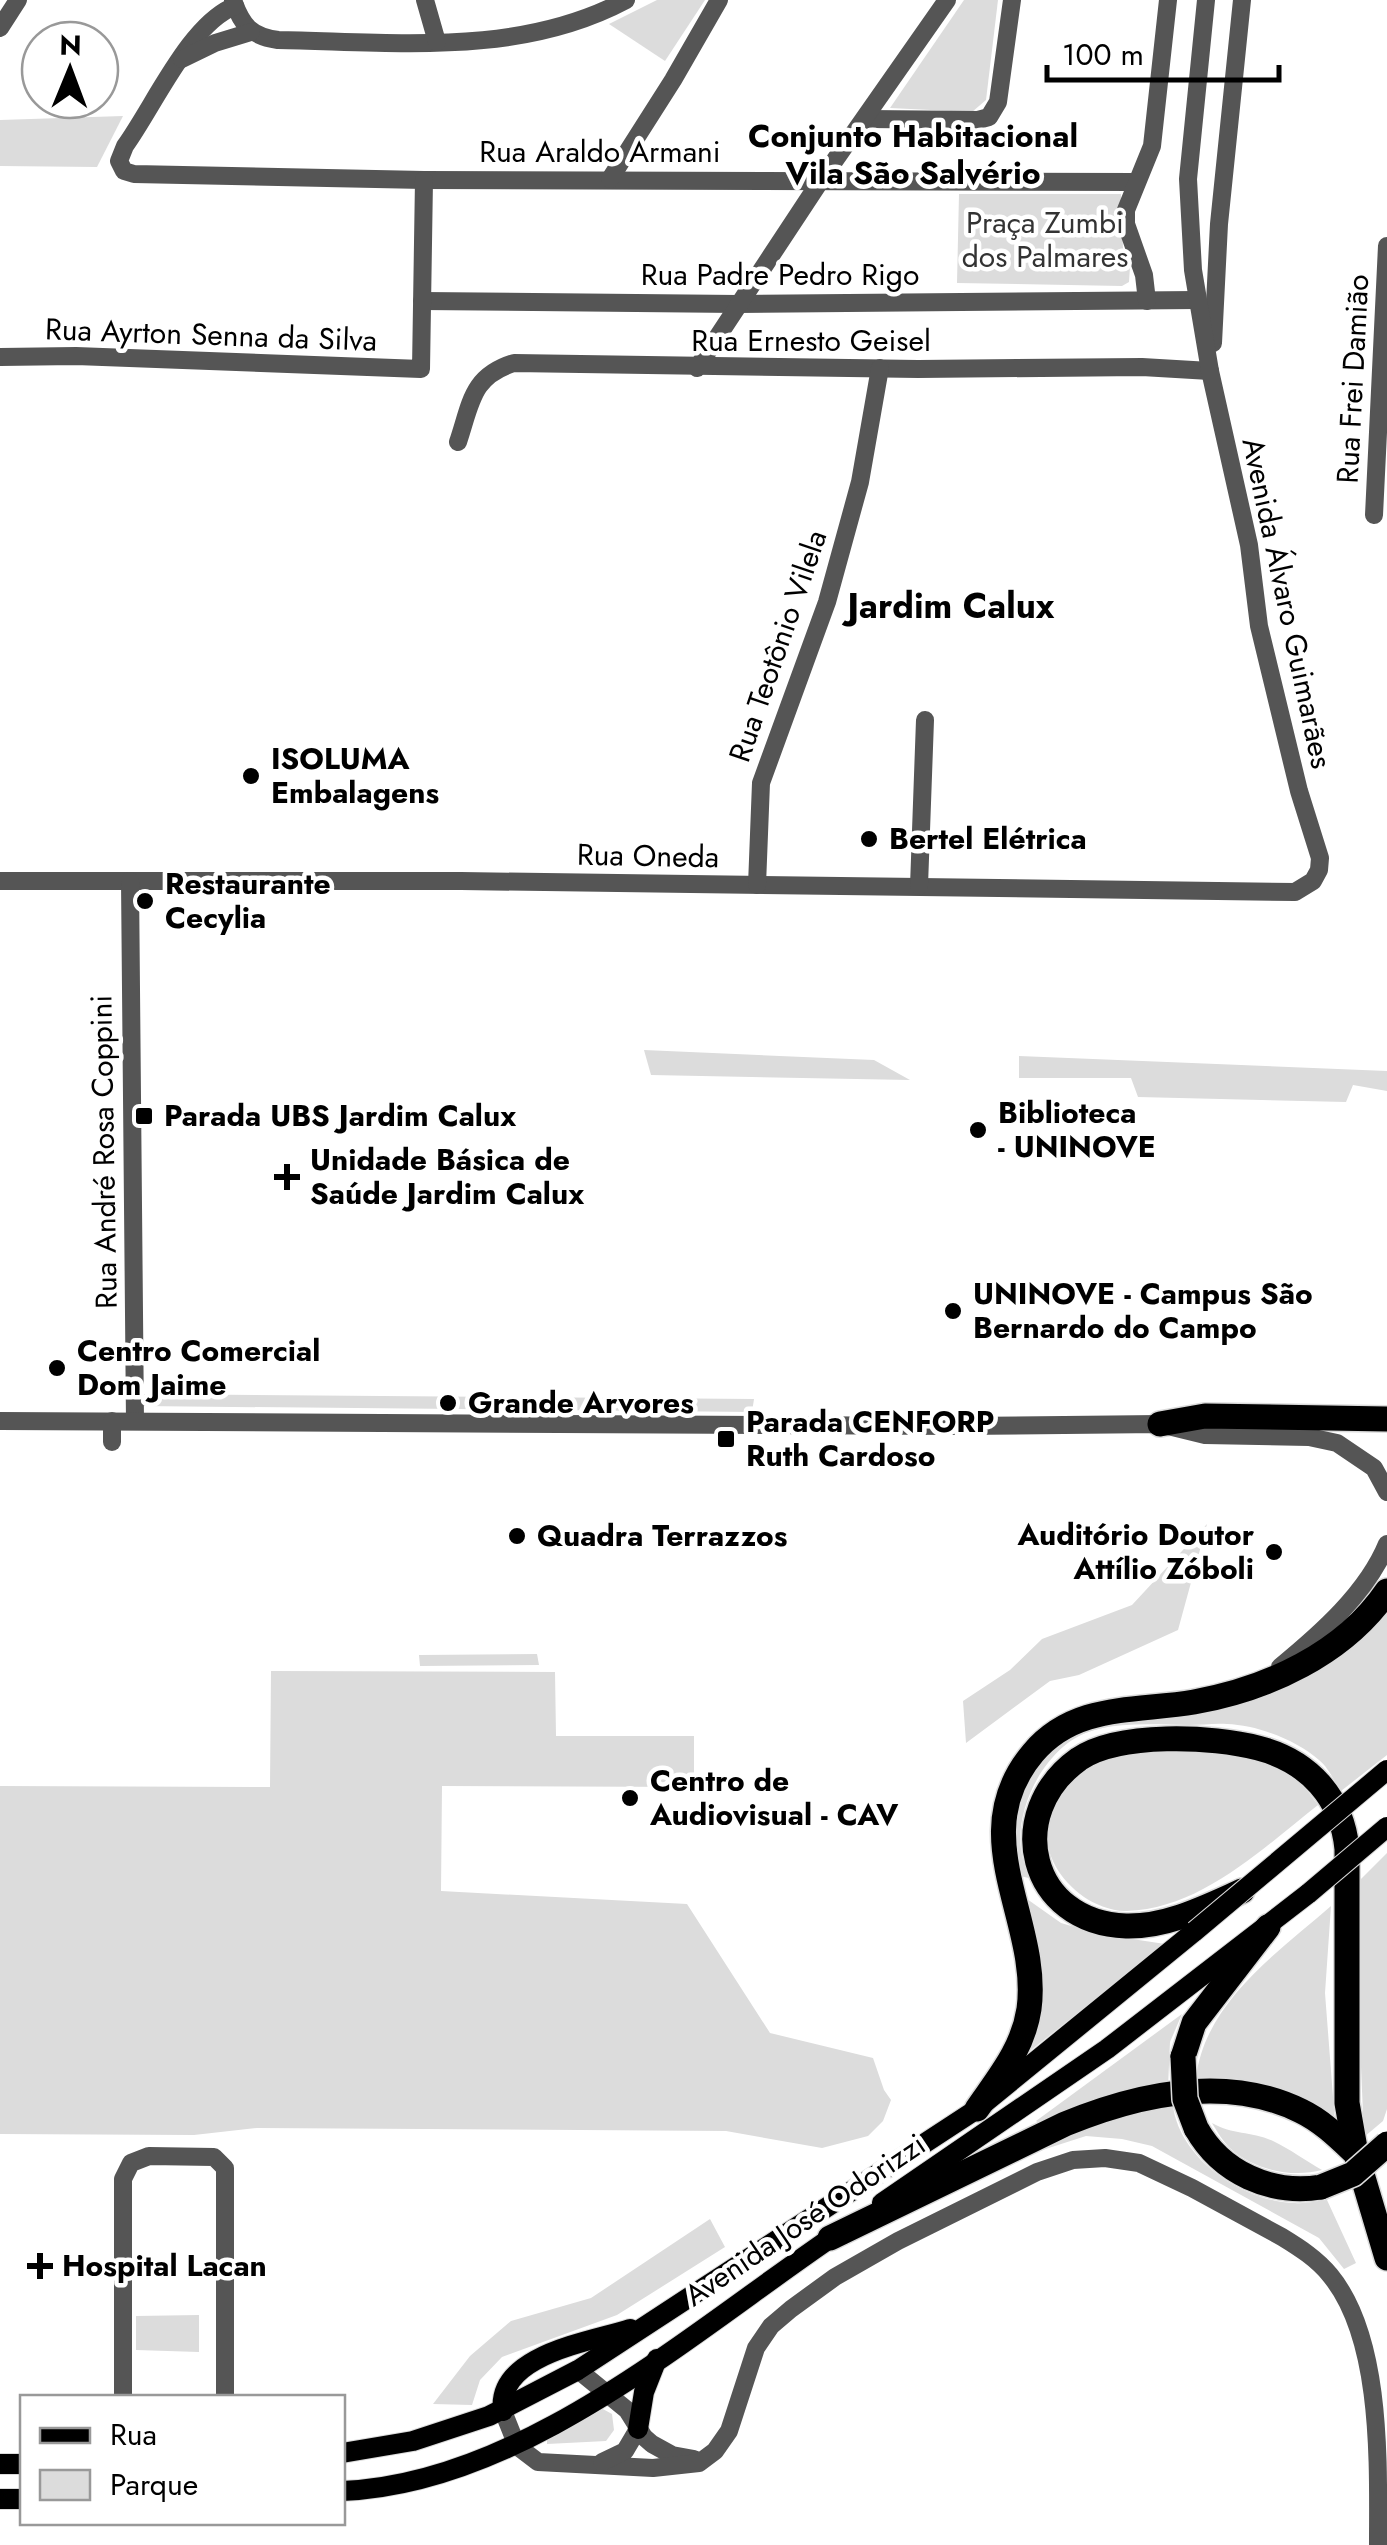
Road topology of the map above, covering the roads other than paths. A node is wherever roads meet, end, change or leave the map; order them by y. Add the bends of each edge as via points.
1 (18, 0) edge
2 (425, 0) edge
3 (626, 0) edge
4 (719, 0) edge
5 (947, 0) edge
6 (1012, 0) edge
7 (1168, 0) edge
8 (1206, 0) edge
9 (1242, 0) edge
10 (234, 3) edge
11 (603, 6) edge
12 (0, 28) edge
13 (251, 32) junction
14 (437, 42) junction
15 (182, 59) junction
16 (867, 119) junction
17 (610, 179) junction
18 (424, 180) junction
19 (821, 180) junction
20 (1136, 182) junction
21 (1220, 224) junction
22 (1190, 239) junction
23 (1387, 246) edge
24 (1197, 300) junction
25 (422, 301) junction
26 (1147, 301) junction
27 (738, 304) junction
28 (0, 357) edge
29 (697, 368) junction
30 (880, 368) junction
31 (1210, 372) junction
32 (458, 442) dead end
33 (1374, 516) dead end
34 (925, 720) dead end
35 (0, 881) edge
36 (130, 882) junction
37 (756, 885) junction
38 (918, 886) junction
39 (1294, 892) joint
40 (1387, 1420) edge
41 (112, 1421) junction
42 (135, 1421) junction
43 (1160, 1424) junction
44 (4, 1426) edge
45 (112, 1442) dead end
46 (1387, 1492) edge
47 (1387, 1544) edge
48 (1387, 1591) edge
49 (1262, 1683) junction
50 (1387, 1770) edge
51 (1387, 1827) edge
52 (1009, 1887) junction
53 (1243, 1891) junction
54 (1066, 1907) junction
55 (1268, 1927) junction
56 (977, 2109) junction
57 (1387, 2144) edge
58 (1356, 2154) junction
59 (830, 2238) junction
60 (1387, 2258) edge
61 (660, 2319) junction
62 (658, 2358) junction
63 (578, 2370) junction
64 (606, 2394) junction
65 (124, 2395) edge
66 (226, 2395) edge
67 (503, 2411) junction
68 (638, 2429) junction
69 (517, 2446) junction
70 (345, 2453) edge
71 (704, 2460) junction
72 (596, 2464) junction
73 (345, 2491) edge
74 (1378, 2545) edge

1 - 12 street
2 - 14 street
3 - 11 street
4 - 17 street
5 - 16 street
6 - 16 street via 998,102 988,116
7 - 20 street via 1152,146
8 - 22 street, Avenida Álvaro Guimarães via 1190,156
9 - 21 street, Avenida Álvaro Guimarães
10 - 13 street
10 - 15 street via 210,19
11 - 14 street via 558,29 526,36
13 - 14 street via 278,40
13 - 15 street
15 - 18 street, Rua Araldo Armani via 125,146 124,171
16 - 19 street
17 - 18 street, Rua Araldo Armani
17 - 19 street, Rua Araldo Armani
18 - 25 street
19 - 20 street, Rua Araldo Armani
19 - 27 street
20 - 26 street via 1126,224
21 - 22 street
21 - 31 street, Avenida Álvaro Guimarães
22 - 24 street, Avenida Álvaro Guimarães
23 - 33 street, Rua Frei Damião
24 - 26 street, Rua Padre Pedro Rigo
24 - 31 street, Avenida Álvaro Guimarães
25 - 27 street, Rua Padre Pedro Rigo
25 - 28 street, Rua Ayrton Senna da Silva via 421,369
26 - 27 street, Rua Padre Pedro Rigo
27 - 29 street
29 - 30 street, Rua Ernesto Geisel
29 - 32 street, Rua Ernesto Geisel via 507,365 478,385
30 - 31 street, Rua Ernesto Geisel
30 - 37 street, Rua Teotônio Vilela via 860,482 816,638 761,783
31 - 39 street, Avenida Álvaro Guimarães via 1259,626 1320,858 1313,881
34 - 38 street
35 - 36 street, Rua Oneda
36 - 37 street, Rua Oneda
36 - 42 street, Rua André Rosa Coppini
37 - 38 street, Rua Oneda
38 - 39 street, Rua Oneda
40 - 43 highway via 1204,1416
41 - 42 street
41 - 44 street
41 - 45 street
42 - 43 street
43 - 46 street via 1205,1435 1338,1443 1374,1468
47 - 49 street via 1334,1618
48 - 49 highway via 1331,1647
49 - 52 highway via 1192,1702 1107,1711 1047,1739 1008,1798 1003,1840
50 - 53 main road, Avenida José Odorizzi, bridge
51 - 55 main road, Avenida José Odorizzi, bridge
52 - 54 highway
52 - 56 highway via 1029,1977 1028,2011 1015,2056
53 - 54 highway via 1165,1921 1116,1925
53 - 56 main road, Avenida José Odorizzi, bridge
54 - 58 highway via 1042,1878 1036,1835 1047,1796 1087,1755 1139,1742 1212,1742 1266,1750 1308,1772 1331,1796 1346,1836 1344,2078
55 - 57 highway, bridge via 1188,2034 1185,2098 1196,2128 1222,2162 1248,2178 1287,2188 1321,2186 1353,2174
55 - 59 main road, Avenida José Odorizzi via 1054,2087
56 - 61 main road, Avenida José Odorizzi
58 - 59 highway via 1313,2118 1273,2100 1220,2091 1149,2096 1065,2124
58 - 60 highway
59 - 62 main road, Avenida José Odorizzi
61 - 63 main road, Avenida José Odorizzi
61 - 67 main road via 522,2368 502,2392
62 - 64 main road, Avenida José Odorizzi
62 - 68 main road
63 - 64 street
63 - 67 main road, Avenida José Odorizzi
64 - 68 street
64 - 69 main road, Avenida José Odorizzi
65 - 66 street via 123,2178 131,2163 148,2156 214,2157 225,2168
67 - 69 street
67 - 70 main road, Avenida José Odorizzi
68 - 71 street via 664,2452
68 - 72 street via 626,2451
69 - 72 street via 538,2462
69 - 73 main road, Avenida José Odorizzi via 420,2481
71 - 72 street via 682,2467
71 - 74 street via 729,2431 763,2337 808,2296 898,2240 1036,2172 1073,2160 1123,2159 1282,2237 1332,2278 1355,2322 1372,2392

